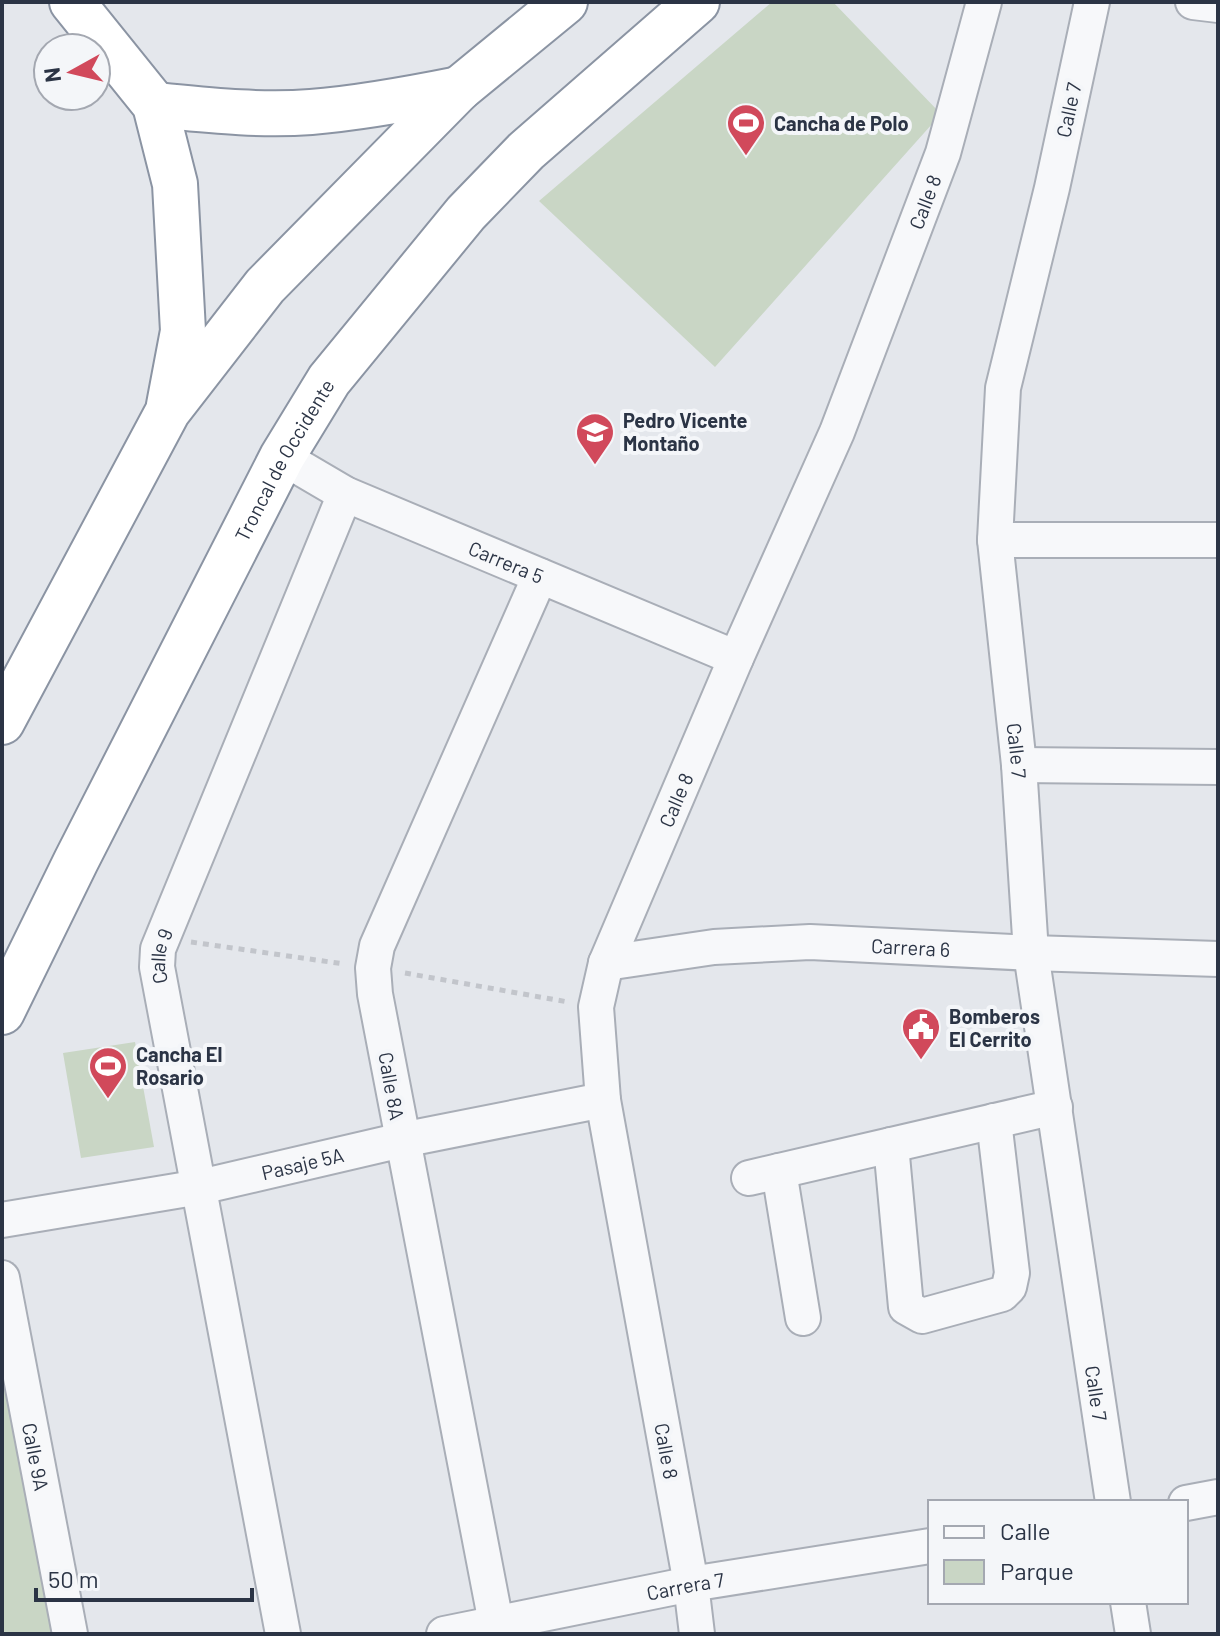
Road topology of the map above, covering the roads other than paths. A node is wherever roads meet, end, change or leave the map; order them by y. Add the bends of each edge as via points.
1 (72, 2) edge
2 (565, 2) edge
3 (697, 2) edge
4 (984, 2) edge
5 (1092, 2) edge
6 (1193, 2) edge
7 (1218, 5) edge
8 (459, 89) junction
9 (155, 105) junction
10 (168, 411) junction
11 (282, 457) junction
12 (345, 494) junction
13 (995, 540) junction
14 (1218, 540) edge
15 (540, 576) junction
16 (736, 658) junction
17 (2, 722) edge
18 (1019, 765) junction
19 (1218, 767) edge
20 (1031, 953) junction
21 (1218, 959) edge
22 (606, 963) junction
23 (2, 1012) edge
24 (603, 1100) junction
25 (1055, 1107) junction
26 (994, 1121) junction
27 (402, 1140) junction
28 (891, 1145) junction
29 (200, 1187) junction
30 (2, 1220) edge
31 (2, 1278) edge
32 (803, 1318) dead end
33 (1218, 1497) edge
34 (1113, 1500) edge
35 (1188, 1503) edge
36 (928, 1546) edge
37 (691, 1584) junction
38 (1128, 1604) edge
39 (496, 1623) junction
40 (70, 1634) edge
41 (283, 1634) edge
42 (444, 1634) edge
43 (697, 1634) edge
44 (1133, 1634) edge

1 - 9 highway
2 - 8 highway
3 - 11 highway, Troncal de Occidente via 526,151 466,213 329,380
4 - 16 street, Calle 8 via 943,153 843,418
5 - 13 street, Calle 7 via 1003,388
6 - 7 street
8 - 9 highway via 308,112 231,113
8 - 10 highway via 265,286
9 - 10 highway via 175,184 183,331
10 - 17 highway
11 - 12 street, Carrera 5
11 - 23 highway, Troncal de Occidente
12 - 15 street, Carrera 5
12 - 29 street, Calle 9 via 158,949 157,967
13 - 14 street
13 - 18 street, Calle 7
15 - 16 street, Carrera 5
15 - 27 street, Calle 8A via 377,946 375,994
16 - 22 street, Calle 8
18 - 19 street
18 - 20 street, Calle 7
20 - 21 street, Carrera 6
20 - 22 street, Carrera 6 via 810,942 714,947
20 - 25 street, Calle 7
22 - 24 street, Calle 8 via 596,1007
24 - 27 street, Pasaje 5A
24 - 37 street, Calle 8
25 - 26 street
25 - 34 street, Calle 7
26 - 28 street
26 - 28 street via 1012,1273 1009,1287 1002,1294 922,1316 906,1307
27 - 29 street, Pasaje 5A
27 - 39 street, Calle 8A
28 - 32 street via 764,1175
29 - 30 street, Pasaje 5A
29 - 41 street, Calle 9
31 - 40 street, Calle 9A
33 - 35 street
36 - 37 street, Carrera 7
37 - 39 street, Carrera 7
37 - 43 street, Calle 8
38 - 44 street
39 - 42 street, Carrera 7

